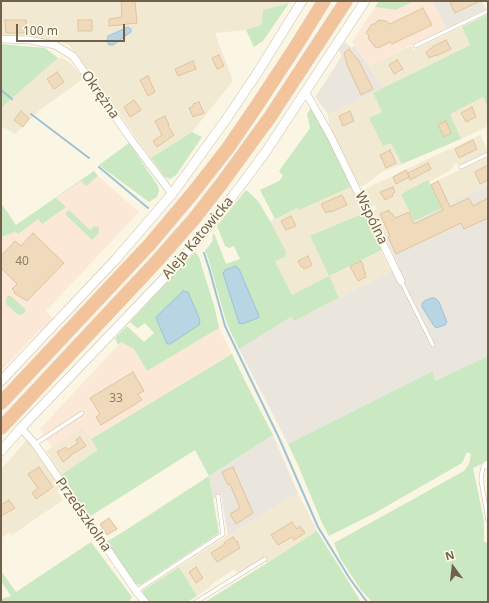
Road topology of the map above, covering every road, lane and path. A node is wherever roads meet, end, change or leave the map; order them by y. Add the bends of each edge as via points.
1 (302, 1) edge
2 (324, 1) edge
3 (346, 1) edge
4 (365, 1) edge
5 (488, 11) edge
6 (1, 38) edge
7 (415, 46) dead end
8 (305, 91) junction
9 (488, 154) edge
10 (461, 167) dead end
11 (172, 194) junction
12 (401, 281) joint
13 (433, 346) dead end
14 (1, 381) edge
15 (1, 403) edge
16 (82, 413) dead end
17 (1, 428) edge
18 (21, 428) junction
19 (35, 444) junction
20 (1, 451) edge
21 (487, 465) edge
22 (218, 496) dead end
23 (488, 520) edge
24 (265, 560) dead end
25 (136, 591) junction
26 (145, 602) edge
27 (196, 602) edge

1 - 11 street via 230,114
2 - 15 highway via 228,148 192,194 150,244
3 - 17 highway via 270,117 194,219
4 - 8 street, Aleja Katowicka
5 - 7 lane
6 - 11 street, Okrężna via 55,45 73,56
8 - 12 street, Wspólna via 330,135
8 - 18 street, Aleja Katowicka via 242,184 173,269
9 - 10 lane
11 - 14 street via 116,259
12 - 13 lane, Wspólna
16 - 19 lane
18 - 19 street, Przedszkolna
18 - 20 street, Aleja Katowicka
19 - 25 street, Przedszkolna
21 - 23 lane via 483,467 482,480
22 - 25 lane via 223,534
24 - 27 lane
25 - 26 street, Przedszkolna

